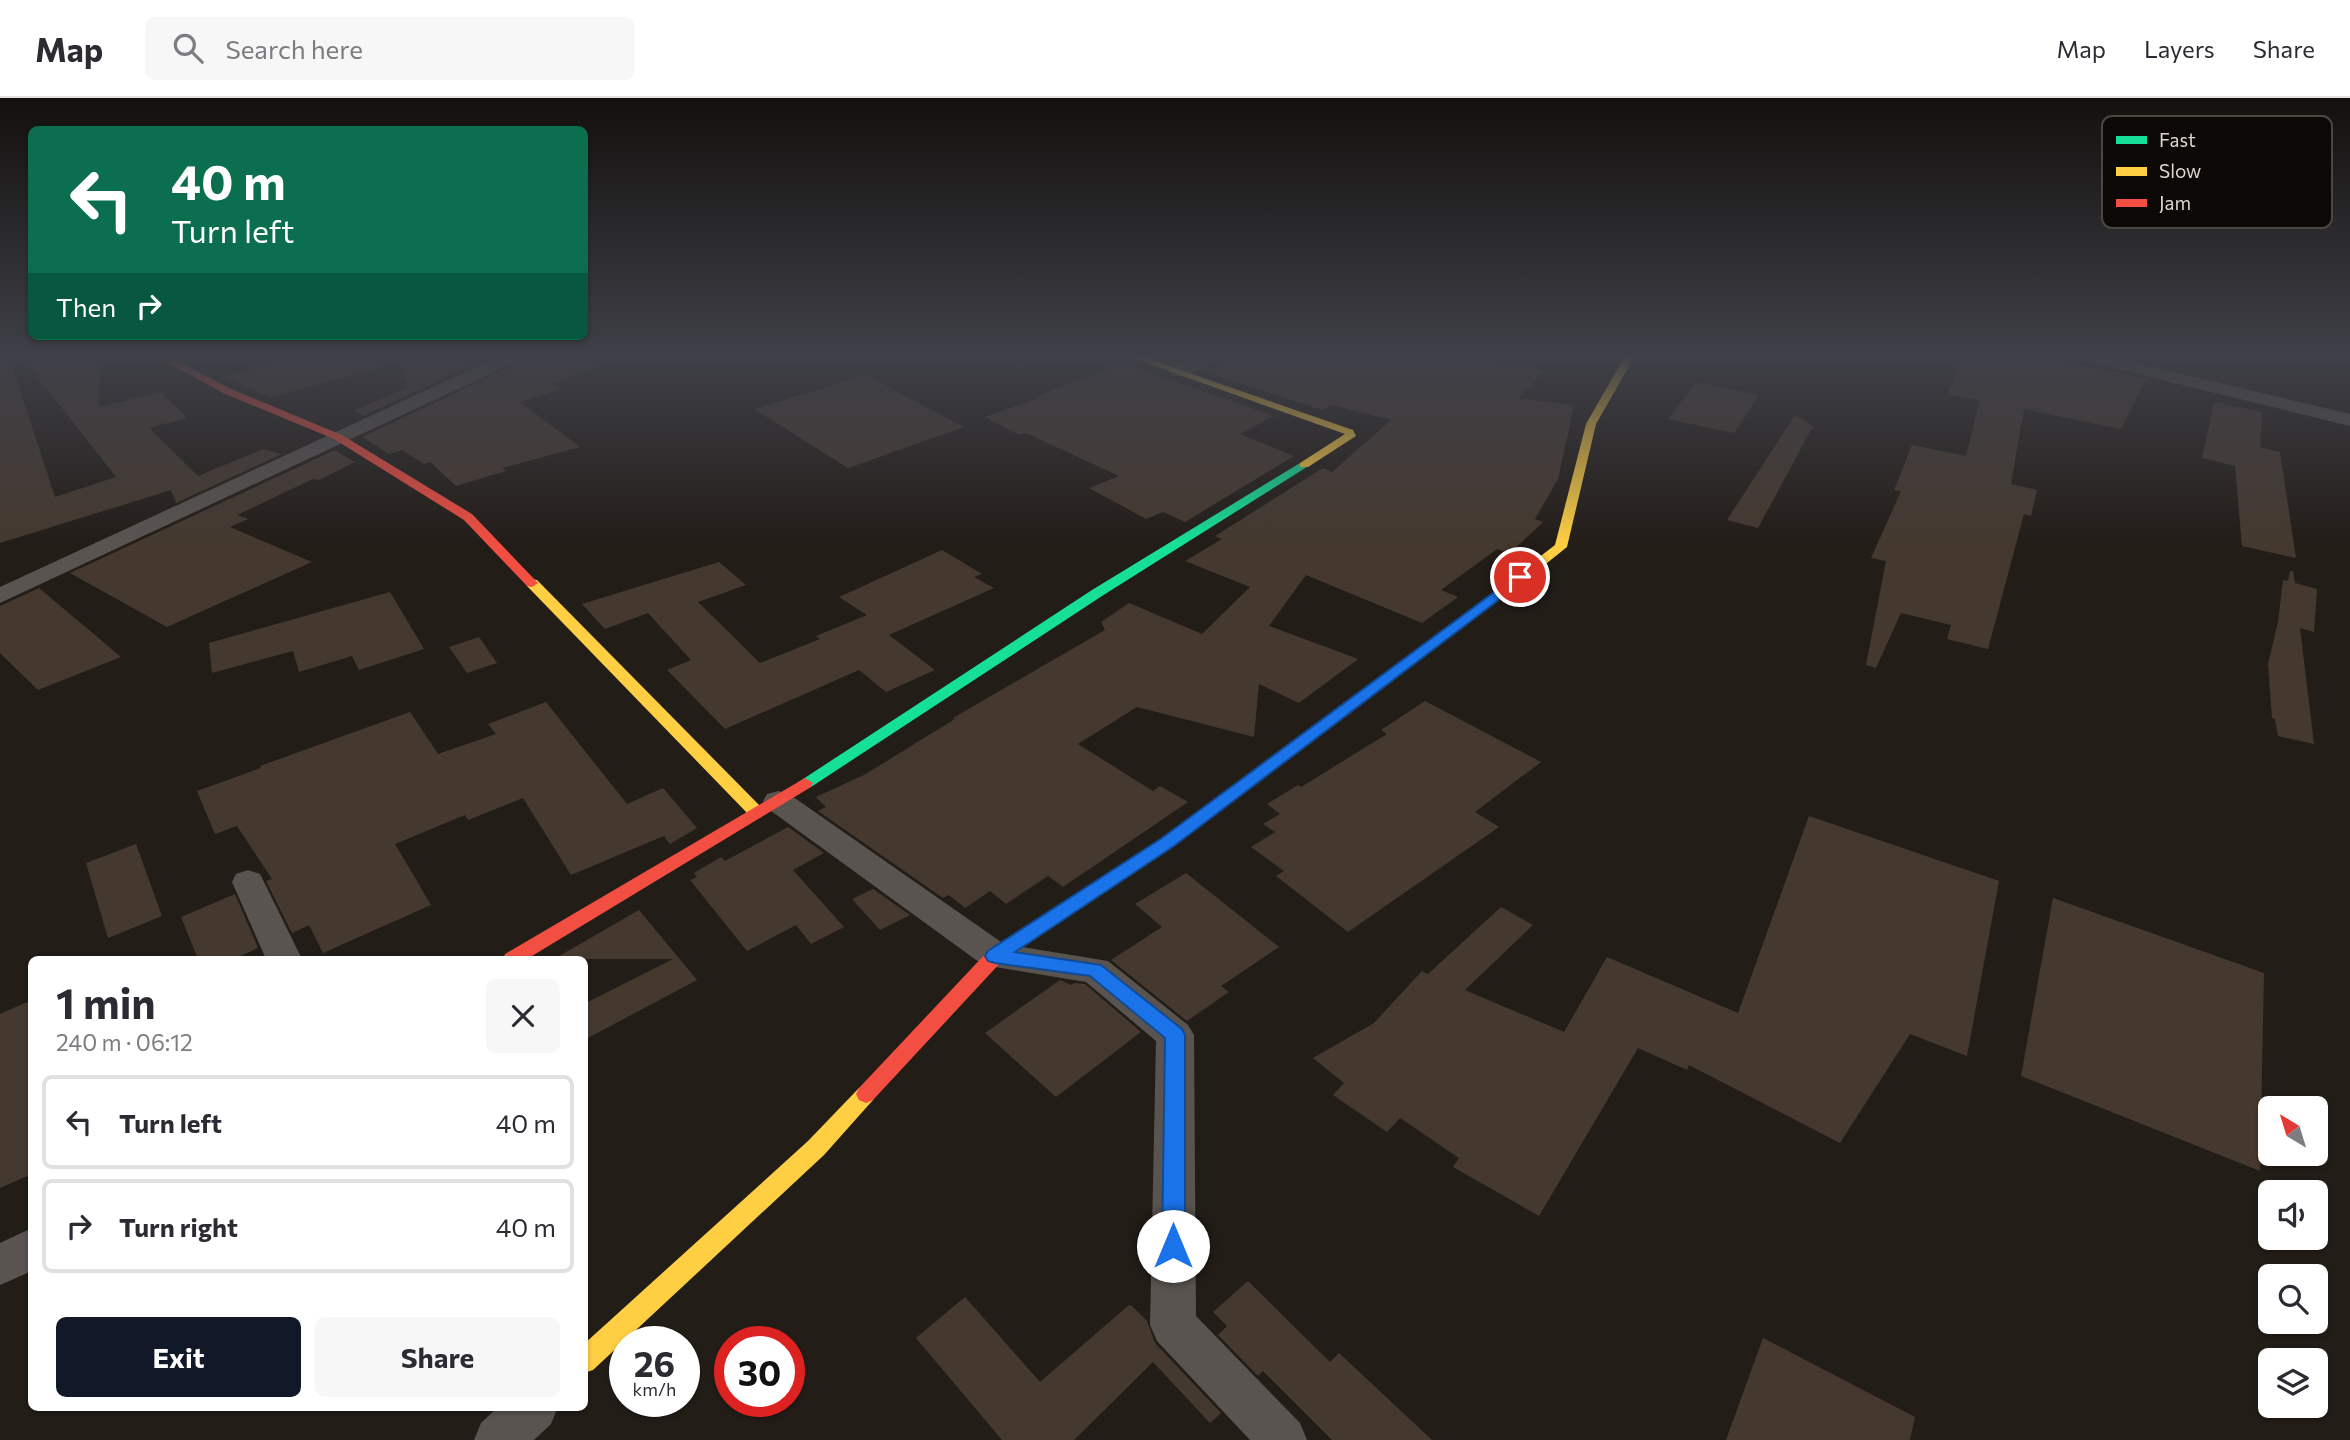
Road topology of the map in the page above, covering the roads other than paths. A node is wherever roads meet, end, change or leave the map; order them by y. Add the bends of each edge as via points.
1 (294, 419) edge
2 (378, 419) edge
3 (1311, 419) edge
4 (1594, 419) edge
5 (338, 437) junction
6 (0, 596) edge
7 (767, 806) junction
8 (248, 882) dead end
9 (283, 956) edge
10 (517, 956) edge
11 (995, 956) junction
12 (28, 1250) edge
13 (0, 1265) edge
14 (588, 1357) edge
15 (530, 1411) edge
16 (498, 1440) edge
17 (1283, 1440) edge

1 - 5 street
2 - 5 street
3 - 7 street via 1351,436
4 - 11 street via 1561,547 1168,842
5 - 6 street
5 - 7 street via 468,517
7 - 10 street
7 - 11 street
8 - 9 street
11 - 14 street via 816,1148
11 - 17 street via 1095,970 1175,1035 1173,1325
12 - 13 street
15 - 16 street

